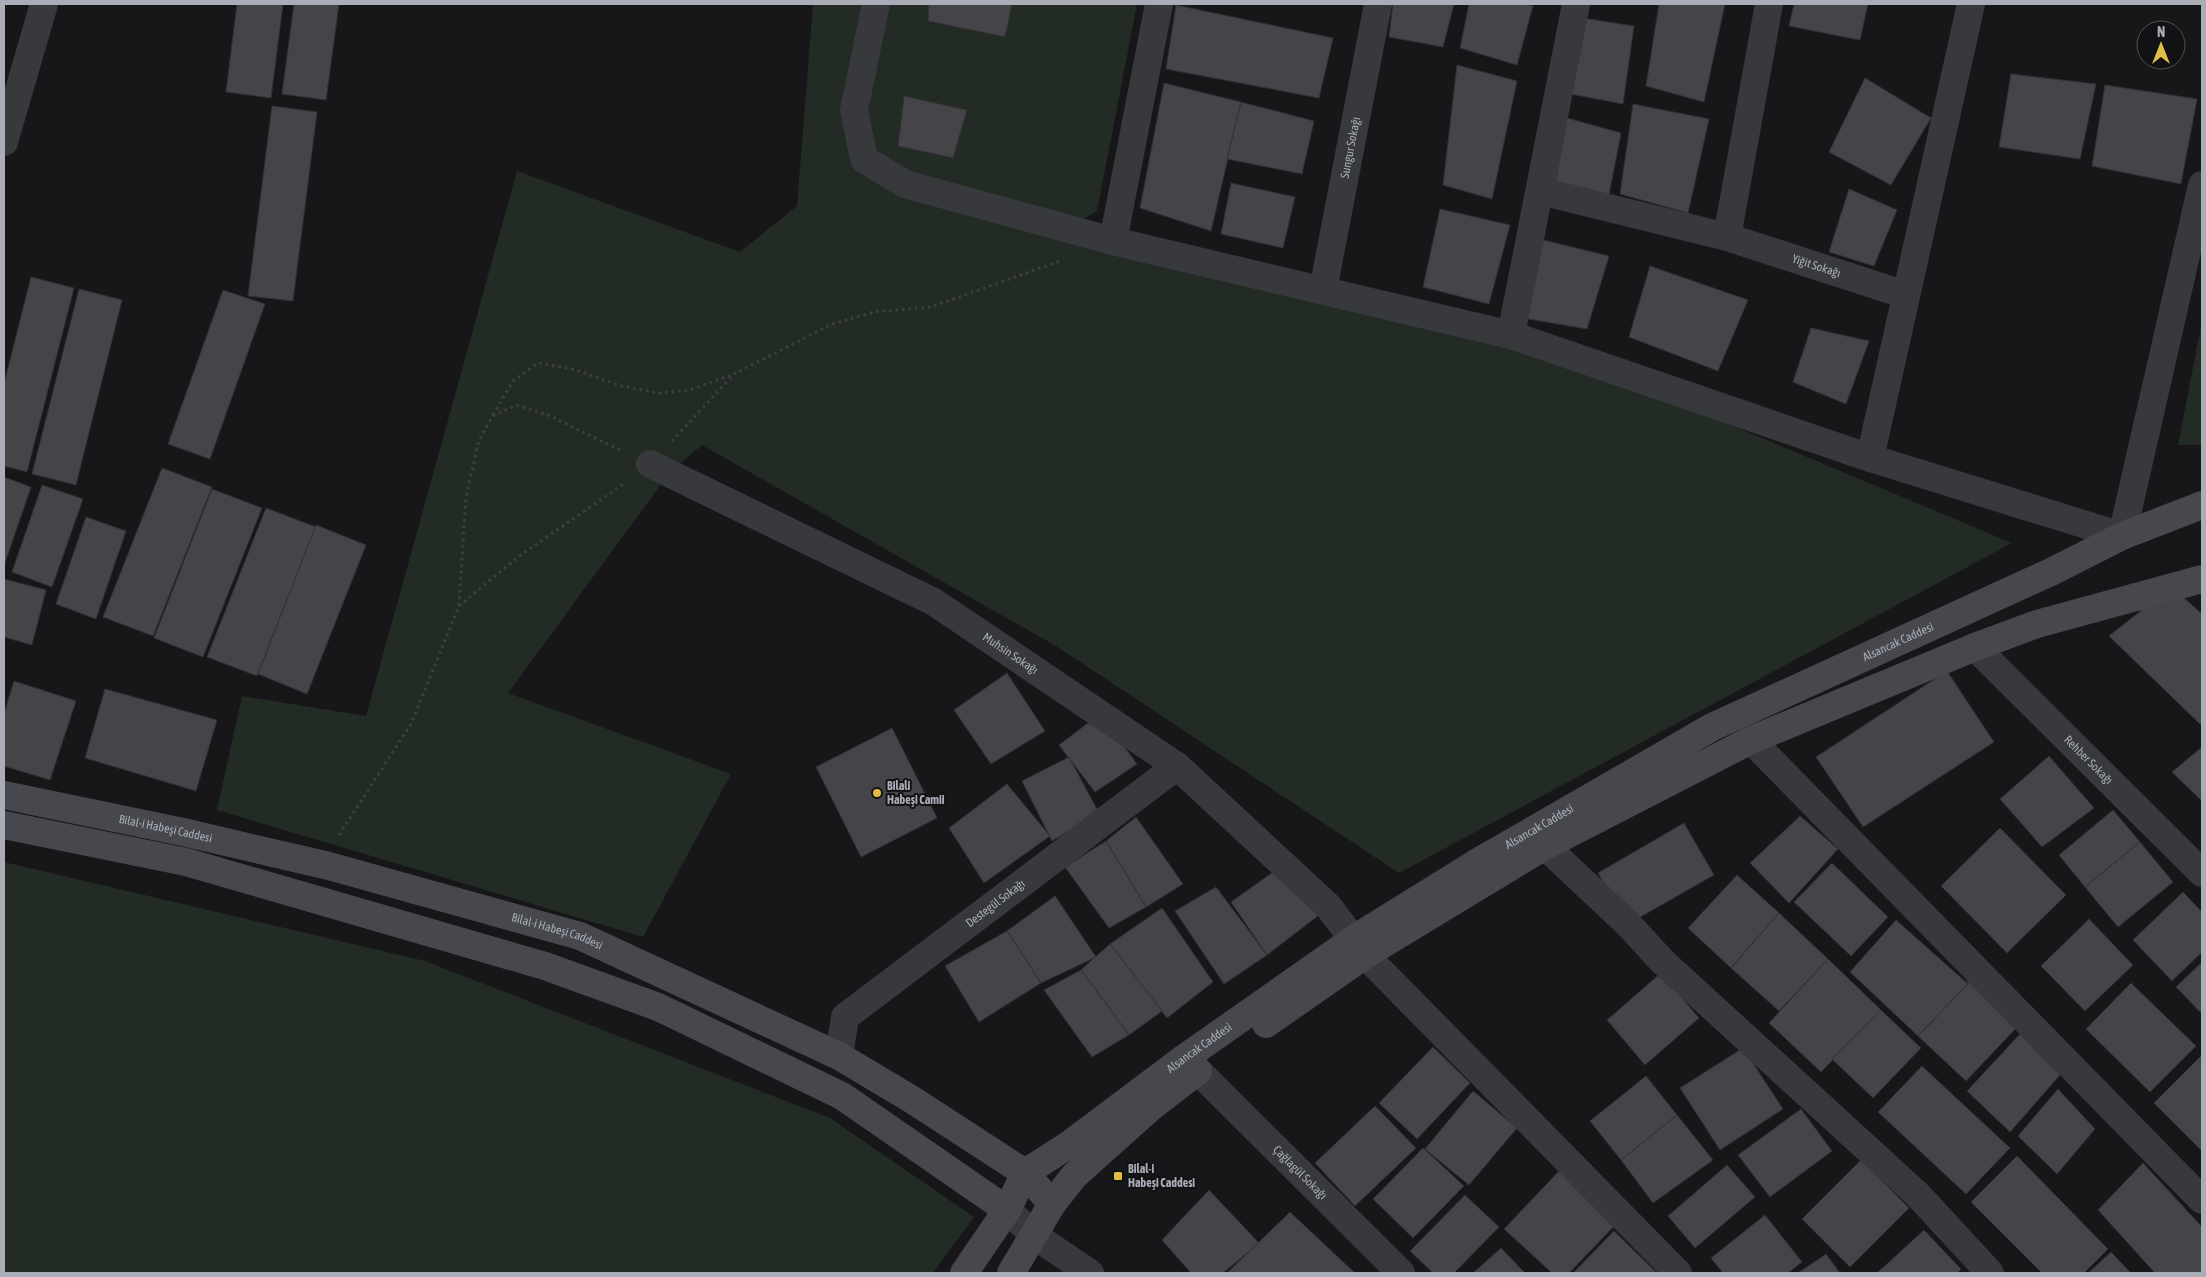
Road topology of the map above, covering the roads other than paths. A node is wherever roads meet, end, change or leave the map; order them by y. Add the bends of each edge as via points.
1 (44, 4) edge
2 (876, 4) edge
3 (1159, 4) edge
4 (1378, 4) edge
5 (1576, 4) edge
6 (1769, 4) edge
7 (1971, 4) edge
8 (4, 142) edge
9 (2202, 185) edge
10 (1540, 191) junction
11 (1726, 237) junction
12 (1113, 241) junction
13 (1323, 290) junction
14 (1906, 295) junction
15 (1511, 335) junction
16 (1870, 458) junction
17 (650, 464) road end
18 (2202, 505) edge
19 (2122, 536) junction
20 (2202, 579) edge
21 (1975, 647) junction
22 (1751, 740) junction
23 (1177, 766) junction
24 (4, 795) edge
25 (4, 825) edge
26 (1545, 846) junction
27 (2202, 873) edge
28 (1359, 947) junction
29 (839, 1056) junction
30 (1198, 1071) junction
31 (1025, 1173) junction
32 (2202, 1200) edge
33 (1052, 1204) junction
34 (1007, 1210) junction
35 (1035, 1236) junction
36 (964, 1273) edge
37 (1011, 1273) edge
38 (1090, 1273) edge
39 (1401, 1273) edge
40 (1678, 1273) edge
41 (1990, 1273) edge

1 - 8 street
2 - 12 street via 854,110 864,159 905,184
3 - 12 street
4 - 13 street, Sungur Sokağı
5 - 10 street
6 - 11 street
7 - 14 street
9 - 19 street
10 - 11 street, Yiğit Sokağı
10 - 15 street
11 - 14 street, Yiğit Sokağı
12 - 13 street
13 - 15 street
14 - 16 street
15 - 16 street
16 - 19 street
17 - 23 street, Muhsin Sokağı via 934,602
18 - 19 street, Alsancak Caddesi
19 - 28 street, Alsancak Caddesi via 2053,571 1712,727 1478,862
20 - 21 street, Alsancak Caddesi via 2037,624
21 - 22 street, Alsancak Caddesi
21 - 27 street, Rehber Sokağı
22 - 26 street, Alsancak Caddesi
22 - 32 street
23 - 28 street, Muhsin Sokağı via 1328,906
23 - 29 street, Destegül Sokağı via 845,1017
24 - 29 street, Bilal-i Habeşi Caddesi via 329,866 580,936
25 - 34 street via 186,862 545,966 658,1007 842,1096
26 - 28 street, Alsancak Caddesi
26 - 41 street via 1628,924 1663,962 1918,1195
28 - 30 street, Alsancak Caddesi
28 - 31 street, Alsancak Caddesi via 1183,1059 1070,1144
28 - 40 street, Muhsin Sokağı
29 - 31 street, Bilal-i Habeşi Caddesi
30 - 33 street, Alsancak Caddesi via 1150,1108 1074,1176
30 - 39 street, Çağlagül Sokağı
31 - 33 street, Bilal-i Habeşi Caddesi
31 - 34 street
33 - 35 street, Alsancak Caddesi
34 - 35 street
34 - 36 street
35 - 37 street, Alsancak Caddesi
35 - 38 street

